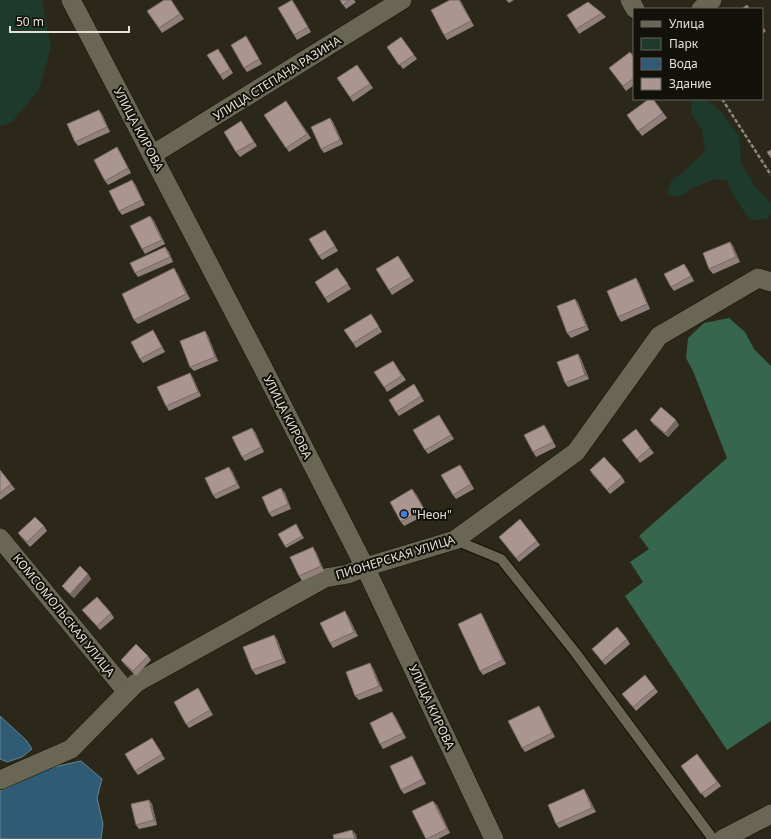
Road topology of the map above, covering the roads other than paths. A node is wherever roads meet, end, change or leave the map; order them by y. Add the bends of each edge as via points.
1 (71, 0) edge
2 (402, 0) edge
3 (712, 0) edge
4 (702, 8) edge
5 (152, 156) junction
6 (771, 282) edge
7 (0, 538) edge
8 (455, 540) junction
9 (365, 567) junction
10 (127, 692) junction
11 (0, 780) edge
12 (771, 814) edge
13 (494, 839) edge
14 (713, 839) edge
15 (723, 839) edge

1 - 5 street, УЛИЦА КИРОВА
2 - 5 street, УЛИЦА СТЕПАНА РАЗИНА
3 - 4 street
5 - 9 street, УЛИЦА КИРОВА
6 - 8 street, ПИОНЕРСКАЯ УЛИЦА via 758,278 659,336 576,452
7 - 10 street, КОМСОМОЛЬСКАЯ УЛИЦА
8 - 9 street, ПИОНЕРСКАЯ УЛИЦА
8 - 14 lane via 501,559 575,652
9 - 10 street, ПИОНЕРСКАЯ УЛИЦА via 348,574 325,578 136,683
9 - 13 street, УЛИЦА КИРОВА
10 - 11 street, ПИОНЕРСКАЯ УЛИЦА via 70,749
12 - 15 street

